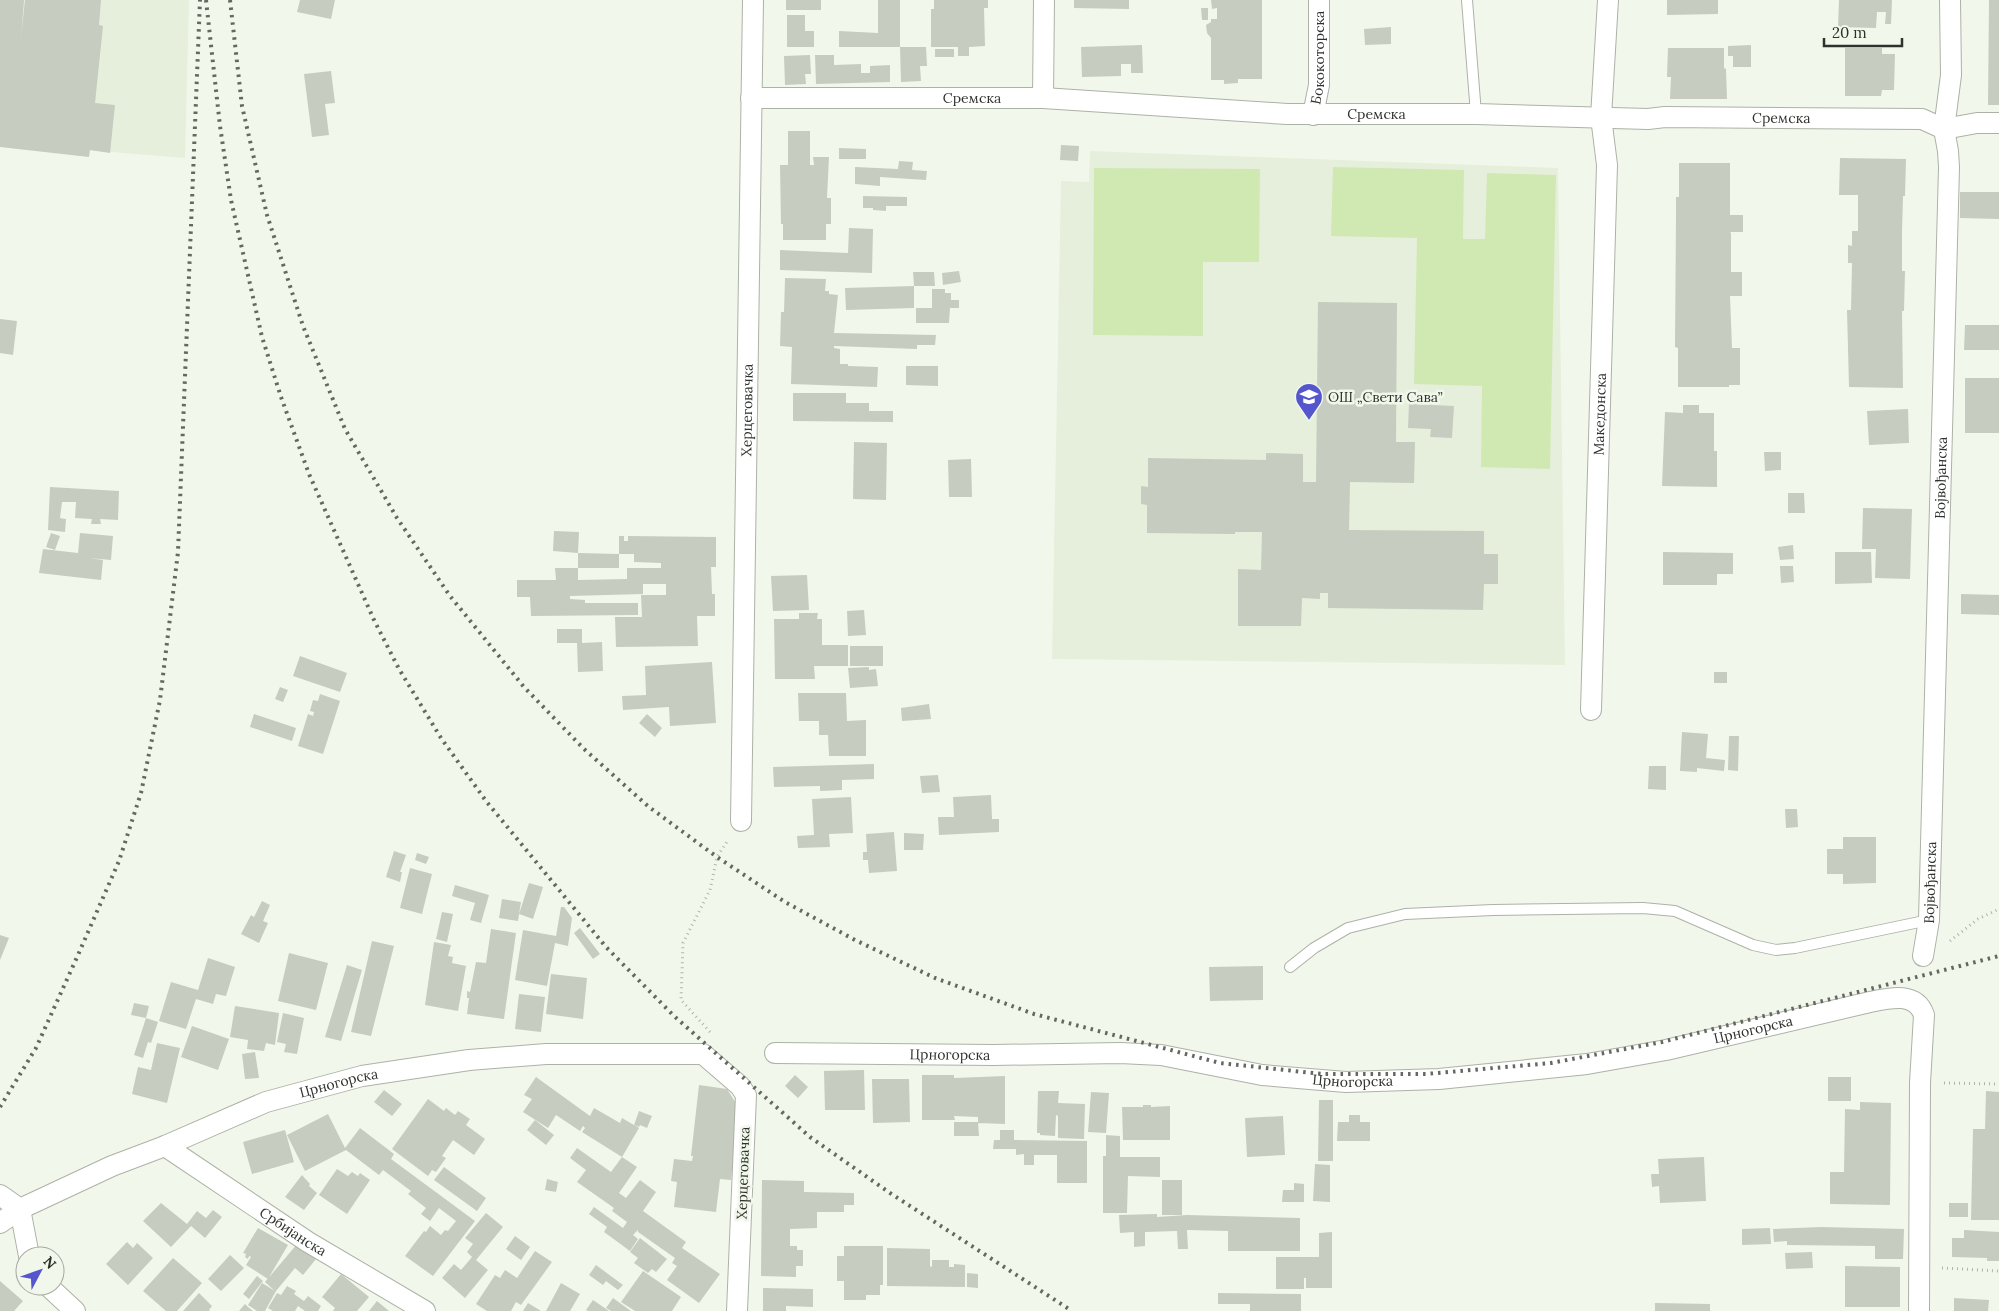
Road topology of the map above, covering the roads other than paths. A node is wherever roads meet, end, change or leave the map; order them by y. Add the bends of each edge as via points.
1 (753, 0) edge
2 (1044, 0) edge
3 (1319, 0) edge
4 (1467, 0) edge
5 (1608, 0) edge
6 (1950, 0) edge
7 (751, 98) junction
8 (1044, 98) junction
9 (1476, 114) junction
10 (1313, 115) junction
11 (1601, 117) junction
12 (1999, 123) edge
13 (1944, 129) junction
14 (1590, 710) dead end
15 (742, 821) road end
16 (1929, 920) junction
17 (1923, 956) road end
18 (1290, 967) dead end
19 (775, 1053) dead end
20 (703, 1054) joint
21 (165, 1146) junction
22 (0, 1195) edge
23 (20, 1209) junction
24 (0, 1223) edge
25 (27, 1246) edge
26 (59, 1296) edge
27 (75, 1311) edge
28 (425, 1311) edge
29 (737, 1311) edge
30 (1918, 1311) edge

1 - 7 street, Херцеговачка
2 - 8 street
3 - 10 street, Бококоторска via 1319,85
4 - 9 lane
5 - 11 street, Македонска
6 - 13 street, Војвођанска via 1951,75
7 - 8 street, Сремска
7 - 15 street, Херцеговачка
8 - 10 street, Сремска
9 - 10 street, Сремска
9 - 11 street, Сремска
11 - 13 street, Сремска via 1922,119
11 - 14 street, Македонска via 1607,164
12 - 13 street
13 - 16 street, Војвођанска via 1949,167
16 - 17 street, Војвођанска
16 - 18 lane via 1776,950 1753,945 1675,911 1608,908 1405,914 1348,928
19 - 30 street, Црногорска via 1120,1053 1161,1056 1262,1075 1346,1082 1439,1079 1579,1065 1666,1050 1893,997 1903,998 1921,1008 1924,1015 1920,1083
20 - 21 street, Црногорска via 546,1054 469,1060 362,1076 266,1102
20 - 29 street, Херцеговачка via 746,1095
21 - 23 street, Црногорска via 112,1166
21 - 28 street, Србијанска via 308,1242
22 - 23 street
23 - 24 street, Црногорска
23 - 25 street
26 - 27 street

